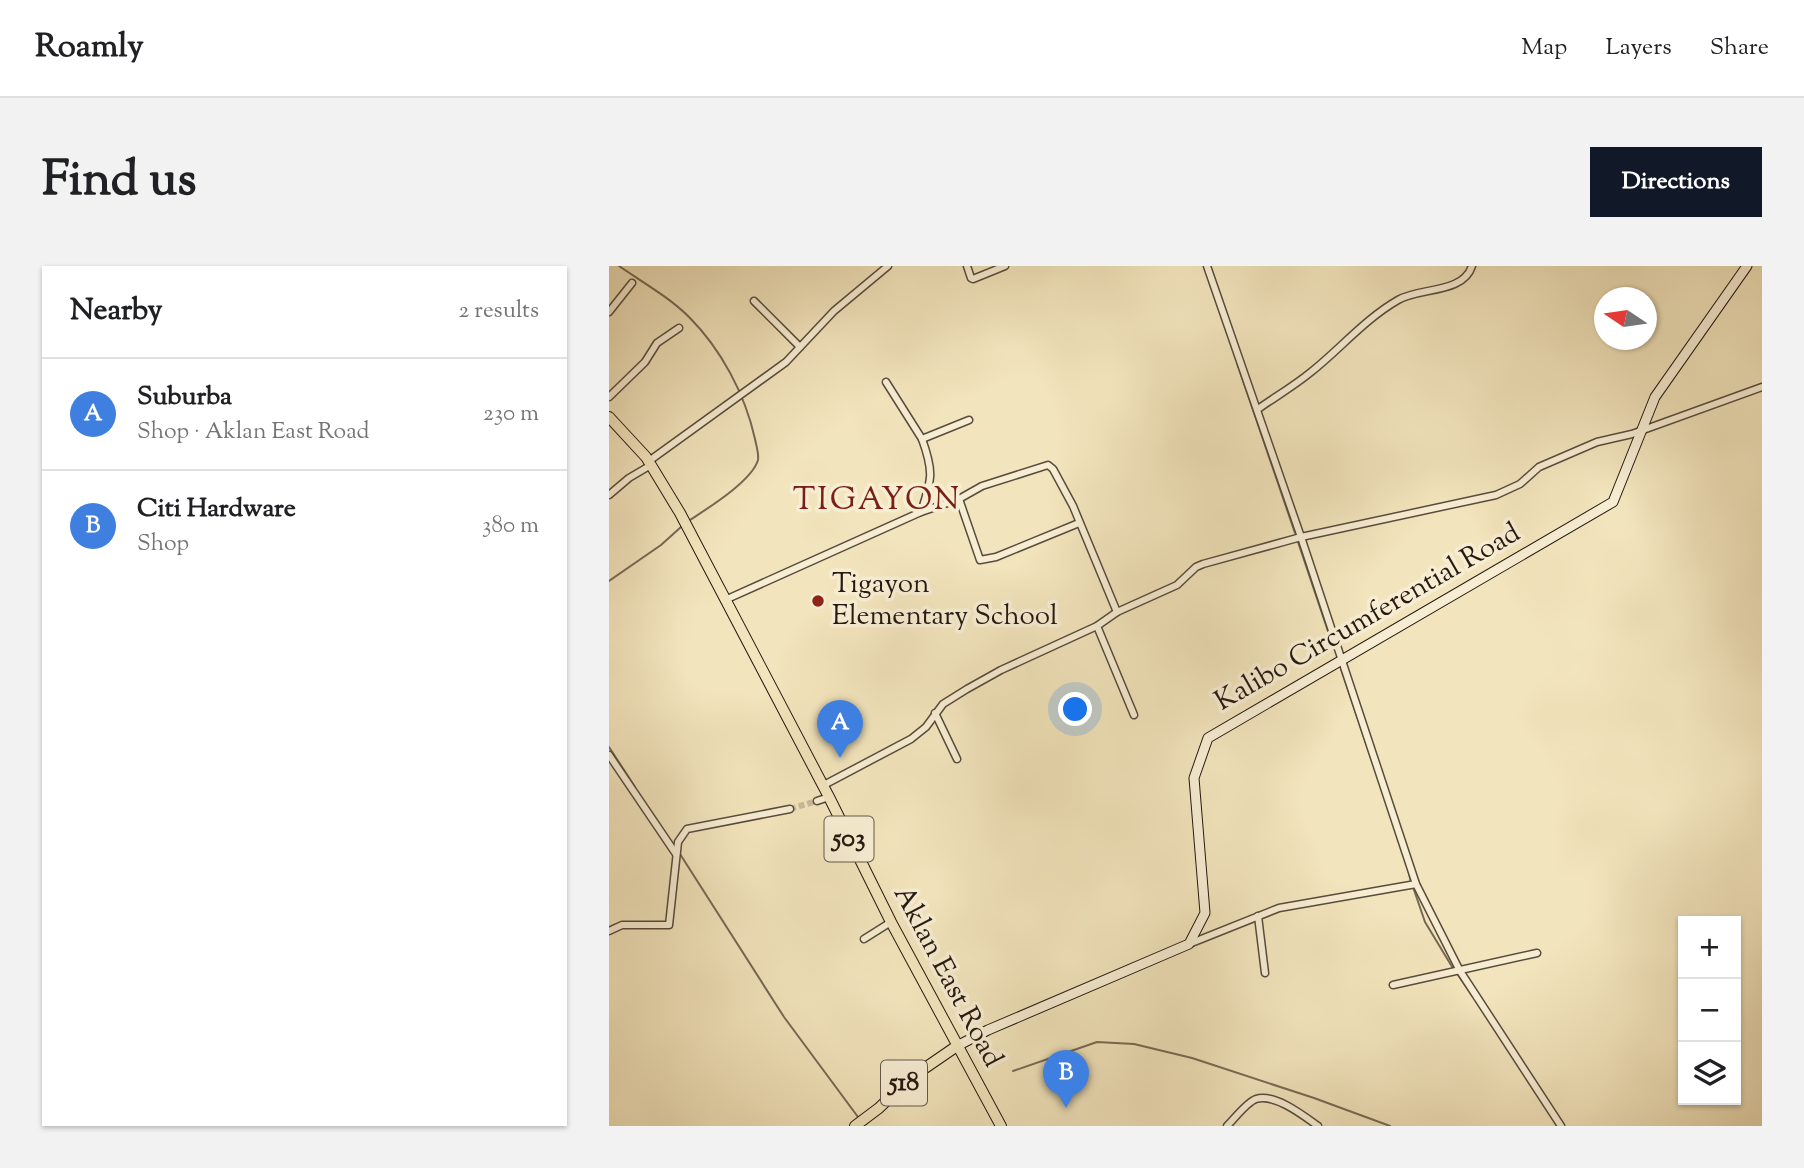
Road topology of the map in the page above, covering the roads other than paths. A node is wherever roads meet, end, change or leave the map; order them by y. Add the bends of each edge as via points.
1 (888, 266) edge
2 (967, 266) edge
3 (1005, 266) edge
4 (1207, 266) edge
5 (1472, 266) edge
6 (1747, 266) edge
7 (632, 283) dead end
8 (754, 301) dead end
9 (609, 312) edge
10 (679, 328) dead end
11 (800, 347) junction
12 (886, 382) dead end
13 (1762, 387) edge
14 (609, 397) edge
15 (1258, 410) junction
16 (609, 417) edge
17 (969, 420) dead end
18 (1641, 431) junction
19 (922, 439) junction
20 (650, 463) junction
21 (609, 495) edge
22 (959, 499) junction
23 (921, 512) junction
24 (1079, 523) junction
25 (1301, 537) junction
26 (725, 600) junction
27 (1117, 612) junction
28 (1097, 626) junction
29 (1341, 660) junction
30 (935, 713) junction
31 (1133, 715) dead end
32 (609, 755) edge
33 (957, 759) dead end
34 (822, 786) junction
35 (829, 797) junction
36 (817, 801) tunnel mouth
37 (790, 809) tunnel mouth
38 (676, 854) junction
39 (1416, 884) junction
40 (1258, 916) junction
41 (891, 922) junction
42 (609, 931) edge
43 (864, 939) dead end
44 (1189, 944) junction
45 (1537, 953) dead end
46 (1459, 971) junction
47 (1265, 973) dead end
48 (1393, 985) dead end
49 (957, 1046) junction
50 (855, 1126) edge
51 (1001, 1126) edge
52 (1227, 1126) edge
53 (1318, 1126) edge
54 (1561, 1126) edge

1 - 11 street
2 - 3 street via 973,279
4 - 15 street
5 - 15 street via 1457,284 1399,299
6 - 18 main road, Kalibo Circumferential Road via 1655,397
7 - 9 street
8 - 11 street
10 - 14 street via 657,343 645,362
11 - 20 street
12 - 19 street
13 - 18 street
15 - 25 street
16 - 20 main road, 503
17 - 19 street
18 - 25 street via 1597,442 1539,467 1520,484 1496,495
18 - 29 main road, Kalibo Circumferential Road via 1613,502
19 - 23 street via 931,474
20 - 21 street
20 - 26 main road, Aklan East Road / 503
22 - 23 street
22 - 24 street via 982,486 1048,464
22 - 24 street via 980,560
23 - 26 street
24 - 27 street
25 - 27 street via 1203,564 1177,585
25 - 29 street
26 - 34 main road, Aklan East Road / 503
27 - 28 street
28 - 30 street via 1001,670
28 - 31 street
29 - 39 street
29 - 44 main road, Kalibo Circumferential Road via 1209,737 1194,778 1205,913
30 - 33 street
30 - 34 street via 911,739
32 - 38 street
34 - 35 main road, Aklan East Road / 503
35 - 36 street
35 - 41 main road, Aklan East Road / 503
37 - 38 street via 687,830
38 - 42 street via 669,925 622,925
39 - 40 street via 1279,908
39 - 46 street
40 - 44 street
40 - 47 street
41 - 43 street
41 - 49 main road, Aklan East Road / 503
44 - 49 main road, 518
45 - 46 street
46 - 48 street
46 - 54 street
49 - 50 main road, 518 via 909,1079
49 - 51 main road, Aklan East Road / 503
52 - 53 street via 1254,1099 1263,1098 1279,1101

